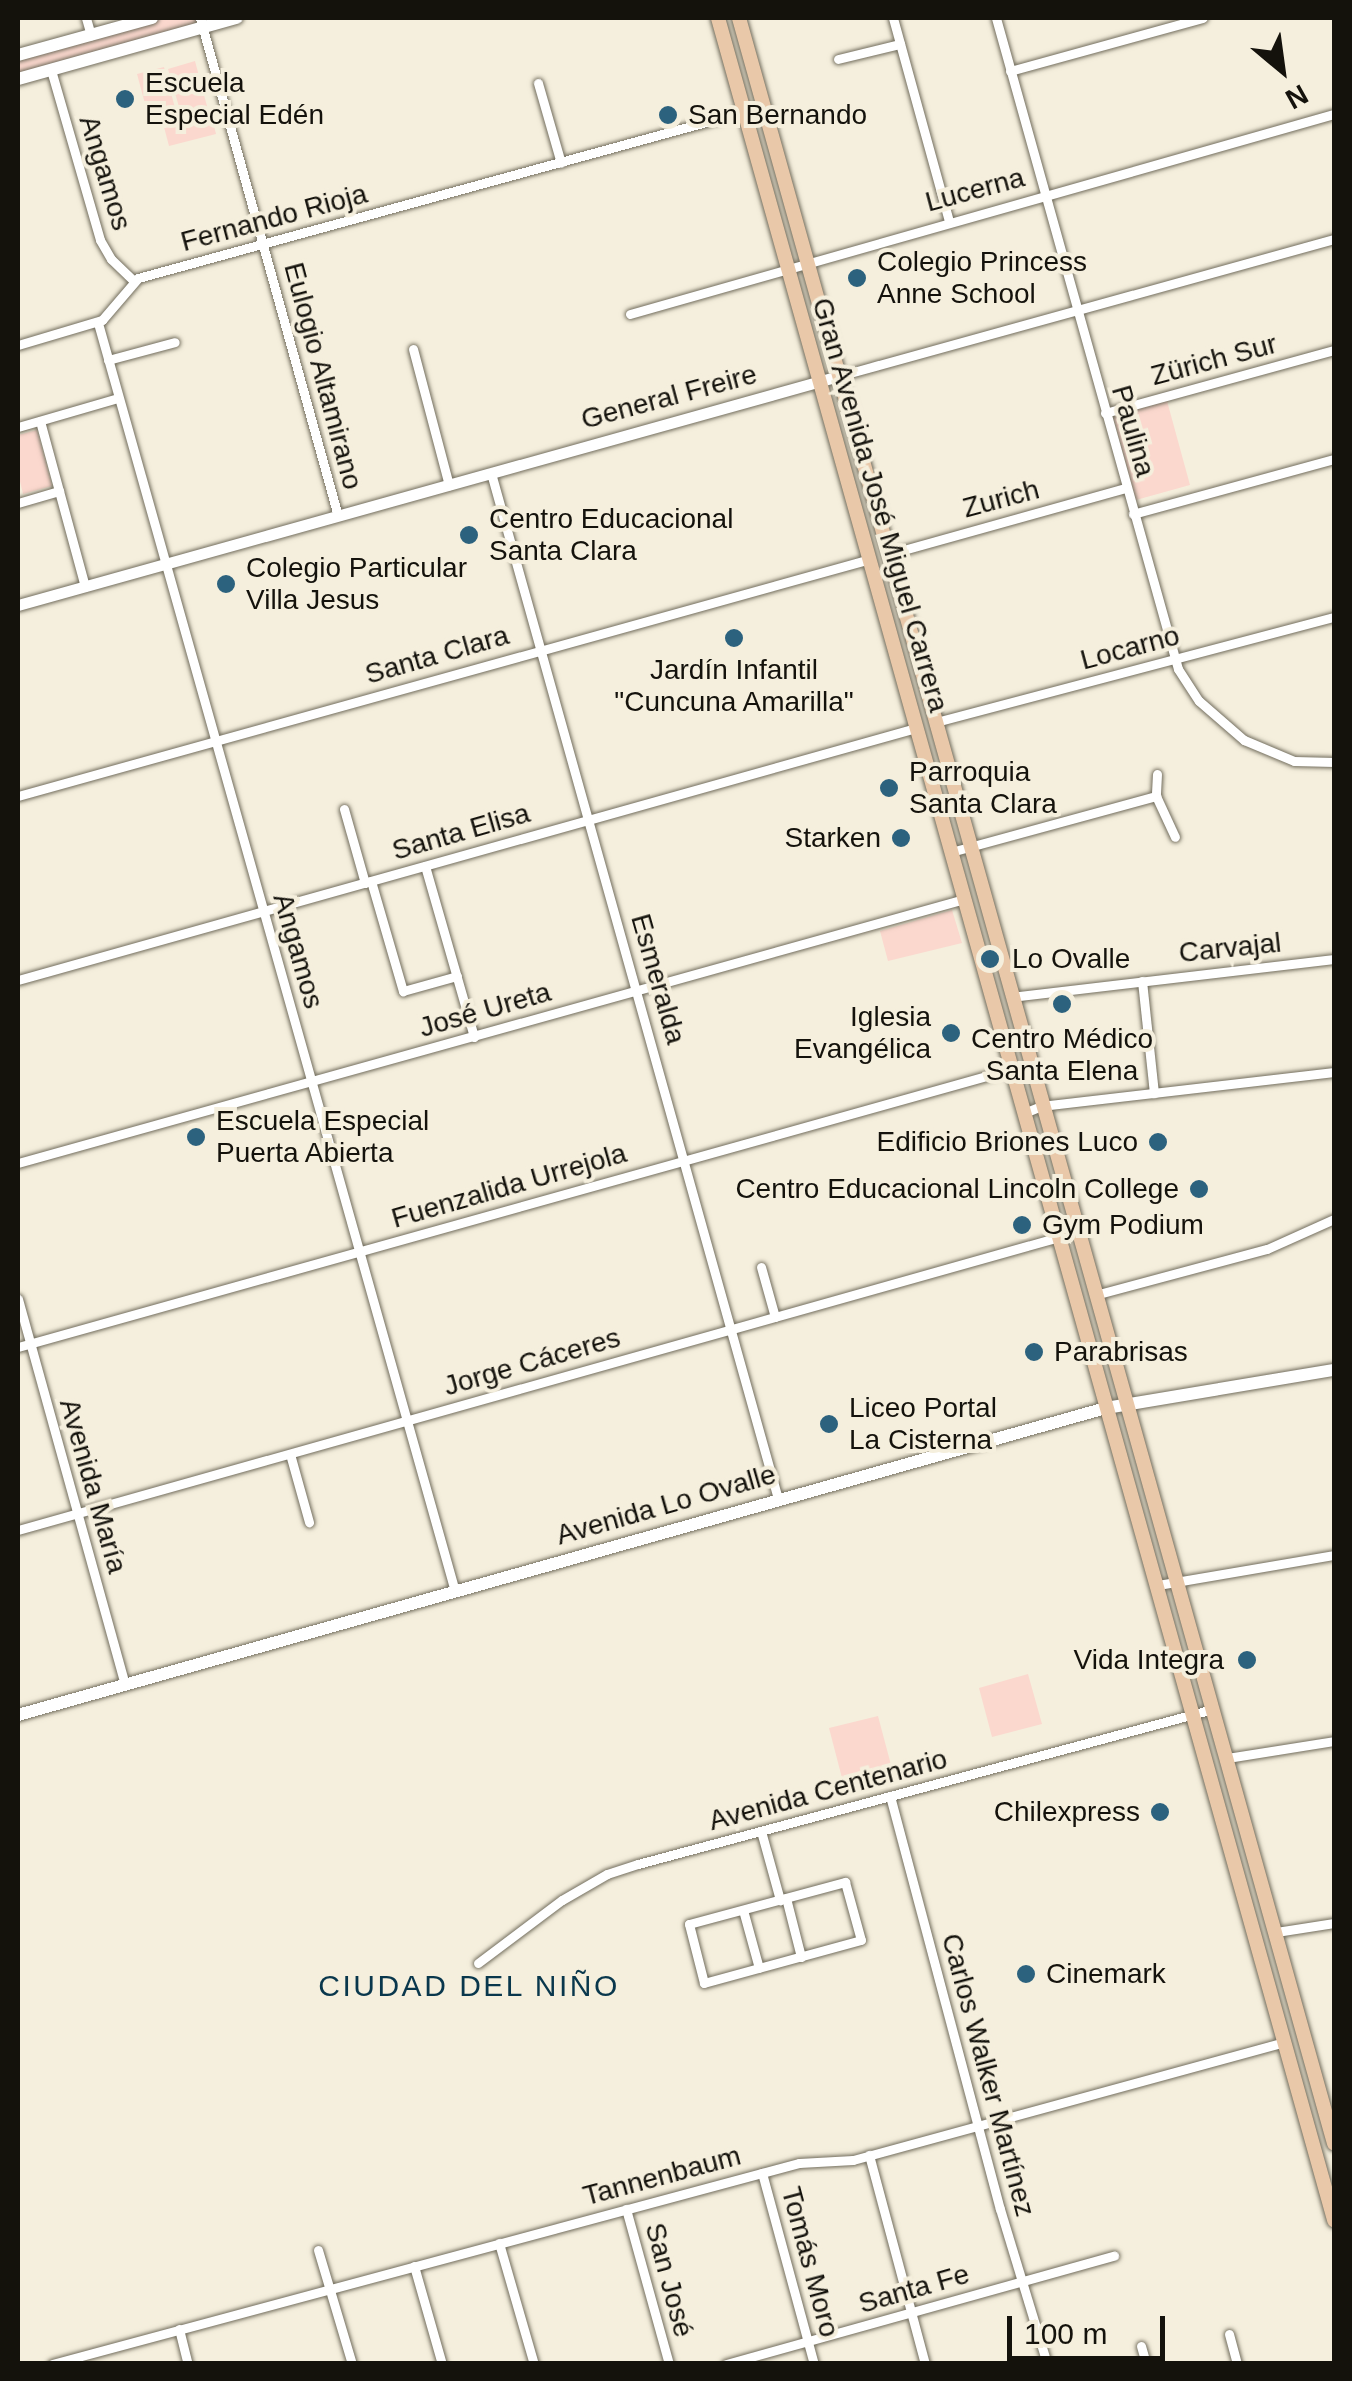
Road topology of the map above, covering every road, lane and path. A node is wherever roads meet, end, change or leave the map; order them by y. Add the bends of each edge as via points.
1 (86, 18) edge
2 (152, 18) edge
3 (237, 18) edge
4 (718, 18) edge
5 (739, 18) edge
6 (893, 18) edge
7 (996, 18) edge
8 (1203, 18) edge
9 (201, 22) edge
10 (91, 35) junction
11 (900, 44) junction
12 (18, 55) edge
13 (838, 59) dead end
14 (51, 70) junction
15 (1010, 71) junction
16 (18, 79) edge
17 (538, 83) dead end
18 (764, 106) junction
19 (744, 111) junction
20 (1334, 114) edge
21 (561, 163) junction
22 (1044, 194) junction
23 (949, 220) junction
24 (1334, 239) edge
25 (264, 245) junction
26 (806, 260) junction
27 (788, 268) junction
28 (133, 280) junction
29 (1076, 311) junction
30 (630, 314) dead end
31 (98, 322) junction
32 (175, 342) dead end
33 (18, 345) edge
34 (413, 349) dead end
35 (1334, 350) edge
36 (108, 360) junction
37 (839, 376) junction
38 (820, 382) junction
39 (118, 398) junction
40 (1105, 413) junction
41 (40, 421) junction
42 (18, 427) edge
43 (1334, 458) edge
44 (491, 473) junction
45 (449, 484) junction
46 (1126, 488) junction
47 (59, 491) junction
48 (18, 503) edge
49 (1134, 514) junction
50 (338, 516) junction
51 (888, 554) junction
52 (870, 559) junction
53 (168, 564) junction
54 (84, 586) junction
55 (18, 605) edge
56 (1334, 617) edge
57 (540, 650) junction
58 (1174, 660) junction
59 (934, 715) junction
60 (916, 728) junction
61 (216, 740) junction
62 (1334, 762) edge
63 (1157, 774) dead end
64 (18, 796) edge
65 (1156, 796) junction
66 (344, 810) dead end
67 (589, 820) junction
68 (1175, 838) dead end
69 (970, 847) junction
70 (951, 852) junction
71 (425, 866) junction
72 (368, 882) junction
73 (964, 898) junction
74 (264, 911) junction
75 (1334, 959) edge
76 (457, 976) junction
77 (18, 980) edge
78 (1142, 981) junction
79 (638, 990) junction
80 (1011, 996) junction
81 (474, 1037) junction
82 (1012, 1068) junction
83 (1334, 1072) edge
84 (312, 1083) junction
85 (1154, 1093) junction
86 (1041, 1106) junction
87 (1024, 1113) junction
88 (685, 1160) junction
89 (18, 1162) edge
90 (1334, 1219) edge
91 (1059, 1237) junction
92 (1082, 1250) junction
93 (358, 1252) junction
94 (761, 1267) dead end
95 (1095, 1295) junction
96 (18, 1299) edge
97 (774, 1317) junction
98 (731, 1329) junction
99 (30, 1344) junction
100 (18, 1347) edge
101 (1334, 1370) edge
102 (1126, 1403) junction
103 (1106, 1408) junction
104 (406, 1422) junction
105 (290, 1454) junction
106 (778, 1500) junction
107 (78, 1514) junction
108 (309, 1522) dead end
109 (18, 1530) edge
110 (1334, 1555) edge
111 (1177, 1581) junction
112 (1158, 1585) junction
113 (455, 1591) junction
114 (126, 1684) junction
115 (1213, 1709) junction
116 (1194, 1714) junction
117 (18, 1715) edge
118 (1334, 1740) edge
119 (1227, 1758) junction
120 (890, 1796) junction
121 (762, 1831) junction
122 (783, 1899) junction
123 (744, 1910) junction
124 (1334, 1923) edge
125 (1276, 1932) junction
126 (802, 1957) junction
127 (478, 1964) dead end
128 (759, 1968) junction
129 (1285, 2042) junction
130 (1302, 2102) junction
131 (1330, 2113) edge
132 (978, 2126) junction
133 (1334, 2143) edge
134 (869, 2156) junction
135 (762, 2172) junction
136 (626, 2209) junction
137 (1334, 2220) edge
138 (499, 2243) junction
139 (318, 2250) dead end
140 (1114, 2256) dead end
141 (414, 2266) junction
142 (1020, 2282) junction
143 (331, 2288) junction
144 (911, 2313) junction
145 (179, 2329) junction
146 (1230, 2334) dead end
147 (808, 2342) junction
148 (1142, 2346) dead end
149 (52, 2364) edge
150 (188, 2364) edge
151 (352, 2364) edge
152 (442, 2364) edge
153 (534, 2364) edge
154 (668, 2364) edge
155 (726, 2364) edge
156 (814, 2364) edge
157 (925, 2364) edge
158 (1048, 2364) edge
159 (1146, 2364) edge
160 (1238, 2364) edge

1 - 10 street
2 - 10 main road
3 - 9 main road
4 - 19 main road, Gran Avenida José Miguel Carrera
5 - 18 main road, Gran Avenida José Miguel Carrera
6 - 11 street
7 - 15 street, Paulina
8 - 15 street
9 - 14 main road
9 - 25 street, Eulogio Altamirano
10 - 12 main road
11 - 13 street
11 - 23 street
14 - 16 main road
14 - 28 street, Angamos via 100,240
15 - 22 street, Paulina
17 - 21 street
18 - 19 street, Fernando Rioja
18 - 26 main road, Gran Avenida José Miguel Carrera
19 - 21 street, Fernando Rioja
19 - 27 main road, Gran Avenida José Miguel Carrera
20 - 22 street, Lucerna
21 - 25 street, Fernando Rioja
22 - 23 street, Lucerna
22 - 29 street, Paulina
23 - 26 street, Lucerna
24 - 29 street, General Freire
25 - 28 street, Fernando Rioja
25 - 50 street, Eulogio Altamirano
26 - 27 street, Lucerna
26 - 37 main road, Gran Avenida José Miguel Carrera
27 - 30 street, Lucerna
27 - 38 main road, Gran Avenida José Miguel Carrera
28 - 31 street
29 - 37 street, General Freire
29 - 40 street, Paulina
31 - 33 street
31 - 36 street, Angamos
32 - 36 street
34 - 45 street
35 - 40 street, Zürich Sur
36 - 39 street, Angamos
37 - 38 street, General Freire
37 - 51 main road, Gran Avenida José Miguel Carrera
38 - 44 street, General Freire
38 - 52 main road, Gran Avenida José Miguel Carrera
39 - 41 street
39 - 53 street, Angamos
40 - 46 street, Paulina
41 - 42 street
41 - 47 street
43 - 49 street
44 - 45 street, General Freire
44 - 57 street, Esmeralda
45 - 50 street, General Freire
46 - 49 street, Paulina
46 - 51 street, Zurich
47 - 48 street
47 - 54 street
49 - 58 street, Paulina
50 - 53 street, General Freire
51 - 59 main road, Gran Avenida José Miguel Carrera
52 - 57 street, Santa Clara
52 - 60 main road, Gran Avenida José Miguel Carrera
53 - 54 street, General Freire
53 - 61 street, Angamos
54 - 55 street, General Freire
56 - 58 street, Locarno
57 - 61 street, Santa Clara
57 - 67 street, Esmeralda
58 - 59 street, Locarno
58 - 62 street, Paulina via 1199,702 1244,740 1294,760
59 - 60 main road
59 - 69 main road, Gran Avenida José Miguel Carrera
60 - 67 street, Santa Elisa
60 - 70 main road, Gran Avenida José Miguel Carrera
61 - 64 street, Santa Clara
61 - 74 street, Angamos
63 - 65 street
65 - 68 street
65 - 69 street
66 - 72 street
67 - 71 street, Santa Elisa
67 - 79 street, Esmeralda
69 - 70 street
69 - 80 main road, Gran Avenida José Miguel Carrera
70 - 73 main road, Gran Avenida José Miguel Carrera
71 - 72 street, Santa Elisa
71 - 76 street
72 - 74 street, Santa Elisa
72 - 76 street via 402,991
73 - 79 street, José Ureta
73 - 82 main road, Gran Avenida José Miguel Carrera
74 - 77 street, Santa Elisa
74 - 84 street, Angamos
75 - 78 street, Carvajal
76 - 81 street
78 - 80 street, Carvajal
78 - 85 street
79 - 81 street, José Ureta
79 - 88 street, Esmeralda
80 - 86 main road, Gran Avenida José Miguel Carrera
81 - 84 street, José Ureta
82 - 87 main road, Gran Avenida José Miguel Carrera
82 - 88 street, Fuenzalida Urrejola
83 - 85 street
84 - 89 street, José Ureta
84 - 93 street, Angamos
85 - 86 street
86 - 87 street
86 - 92 main road, Gran Avenida José Miguel Carrera
87 - 91 main road, Gran Avenida José Miguel Carrera
88 - 93 street, Fuenzalida Urrejola
88 - 98 street, Esmeralda
90 - 95 street via 1266,1249
91 - 92 main road
91 - 97 street, Jorge Cáceres
91 - 103 main road, Gran Avenida José Miguel Carrera
92 - 95 main road, Gran Avenida José Miguel Carrera
93 - 99 street, Fuenzalida Urrejola
93 - 104 street, Angamos
94 - 97 street
95 - 102 main road, Gran Avenida José Miguel Carrera
96 - 99 street, Avenida María
97 - 98 street, Jorge Cáceres
98 - 104 street, Jorge Cáceres
98 - 106 street, Esmeralda
99 - 100 street, Fuenzalida Urrejola
99 - 107 street, Avenida María
101 - 102 main road, Avenida Lo Ovalle
102 - 103 main road, Avenida Lo Ovalle
102 - 111 main road, Gran Avenida José Miguel Carrera
103 - 106 main road, Avenida Lo Ovalle
103 - 112 main road, Gran Avenida José Miguel Carrera
104 - 105 street, Jorge Cáceres
104 - 113 street, Angamos
105 - 107 street, Jorge Cáceres
105 - 108 street
106 - 113 main road, Avenida Lo Ovalle
107 - 109 street, Jorge Cáceres
107 - 114 street, Avenida María
110 - 111 street
111 - 112 street
111 - 115 main road, Gran Avenida José Miguel Carrera
112 - 116 main road, Gran Avenida José Miguel Carrera
113 - 114 main road, Avenida Lo Ovalle
114 - 117 main road, Avenida Lo Ovalle
115 - 116 street, Avenida Centenario
115 - 119 main road, Gran Avenida José Miguel Carrera
116 - 120 street, Avenida Centenario
116 - 129 main road, Gran Avenida José Miguel Carrera
118 - 119 street
119 - 125 main road, Gran Avenida José Miguel Carrera
120 - 121 street, Avenida Centenario
120 - 132 street, Carlos Walker Martínez
121 - 122 street
121 - 127 street, Avenida Centenario via 607,1874 526,1924
122 - 123 street
122 - 126 street
122 - 126 street via 845,1882 861,1940
123 - 128 street
123 - 128 street via 688,1924 704,1983
124 - 125 street
125 - 131 main road, Gran Avenida José Miguel Carrera
126 - 128 street
129 - 130 main road, Gran Avenida José Miguel Carrera
129 - 132 street, Tannenbaum
130 - 131 main road
130 - 137 main road, Gran Avenida José Miguel Carrera
131 - 133 main road, Gran Avenida José Miguel Carrera
132 - 134 street, Tannenbaum
132 - 142 street, Carlos Walker Martínez
134 - 135 street, Tannenbaum
134 - 144 street
135 - 136 street, Tannenbaum
135 - 147 street, Tomás Moro
136 - 138 street, Tannenbaum
136 - 154 street, San José
138 - 141 street, Tannenbaum
138 - 153 street
139 - 143 street
140 - 142 street, Santa Fe
141 - 143 street, Tannenbaum
141 - 152 street
142 - 144 street, Santa Fe
142 - 158 street, Carlos Walker Martínez
143 - 145 street, Tannenbaum
143 - 151 street
144 - 147 street, Santa Fe
144 - 157 street
145 - 149 street, Tannenbaum
145 - 150 street
146 - 160 street
147 - 155 street, Santa Fe
147 - 156 street, Tomás Moro
148 - 159 street

